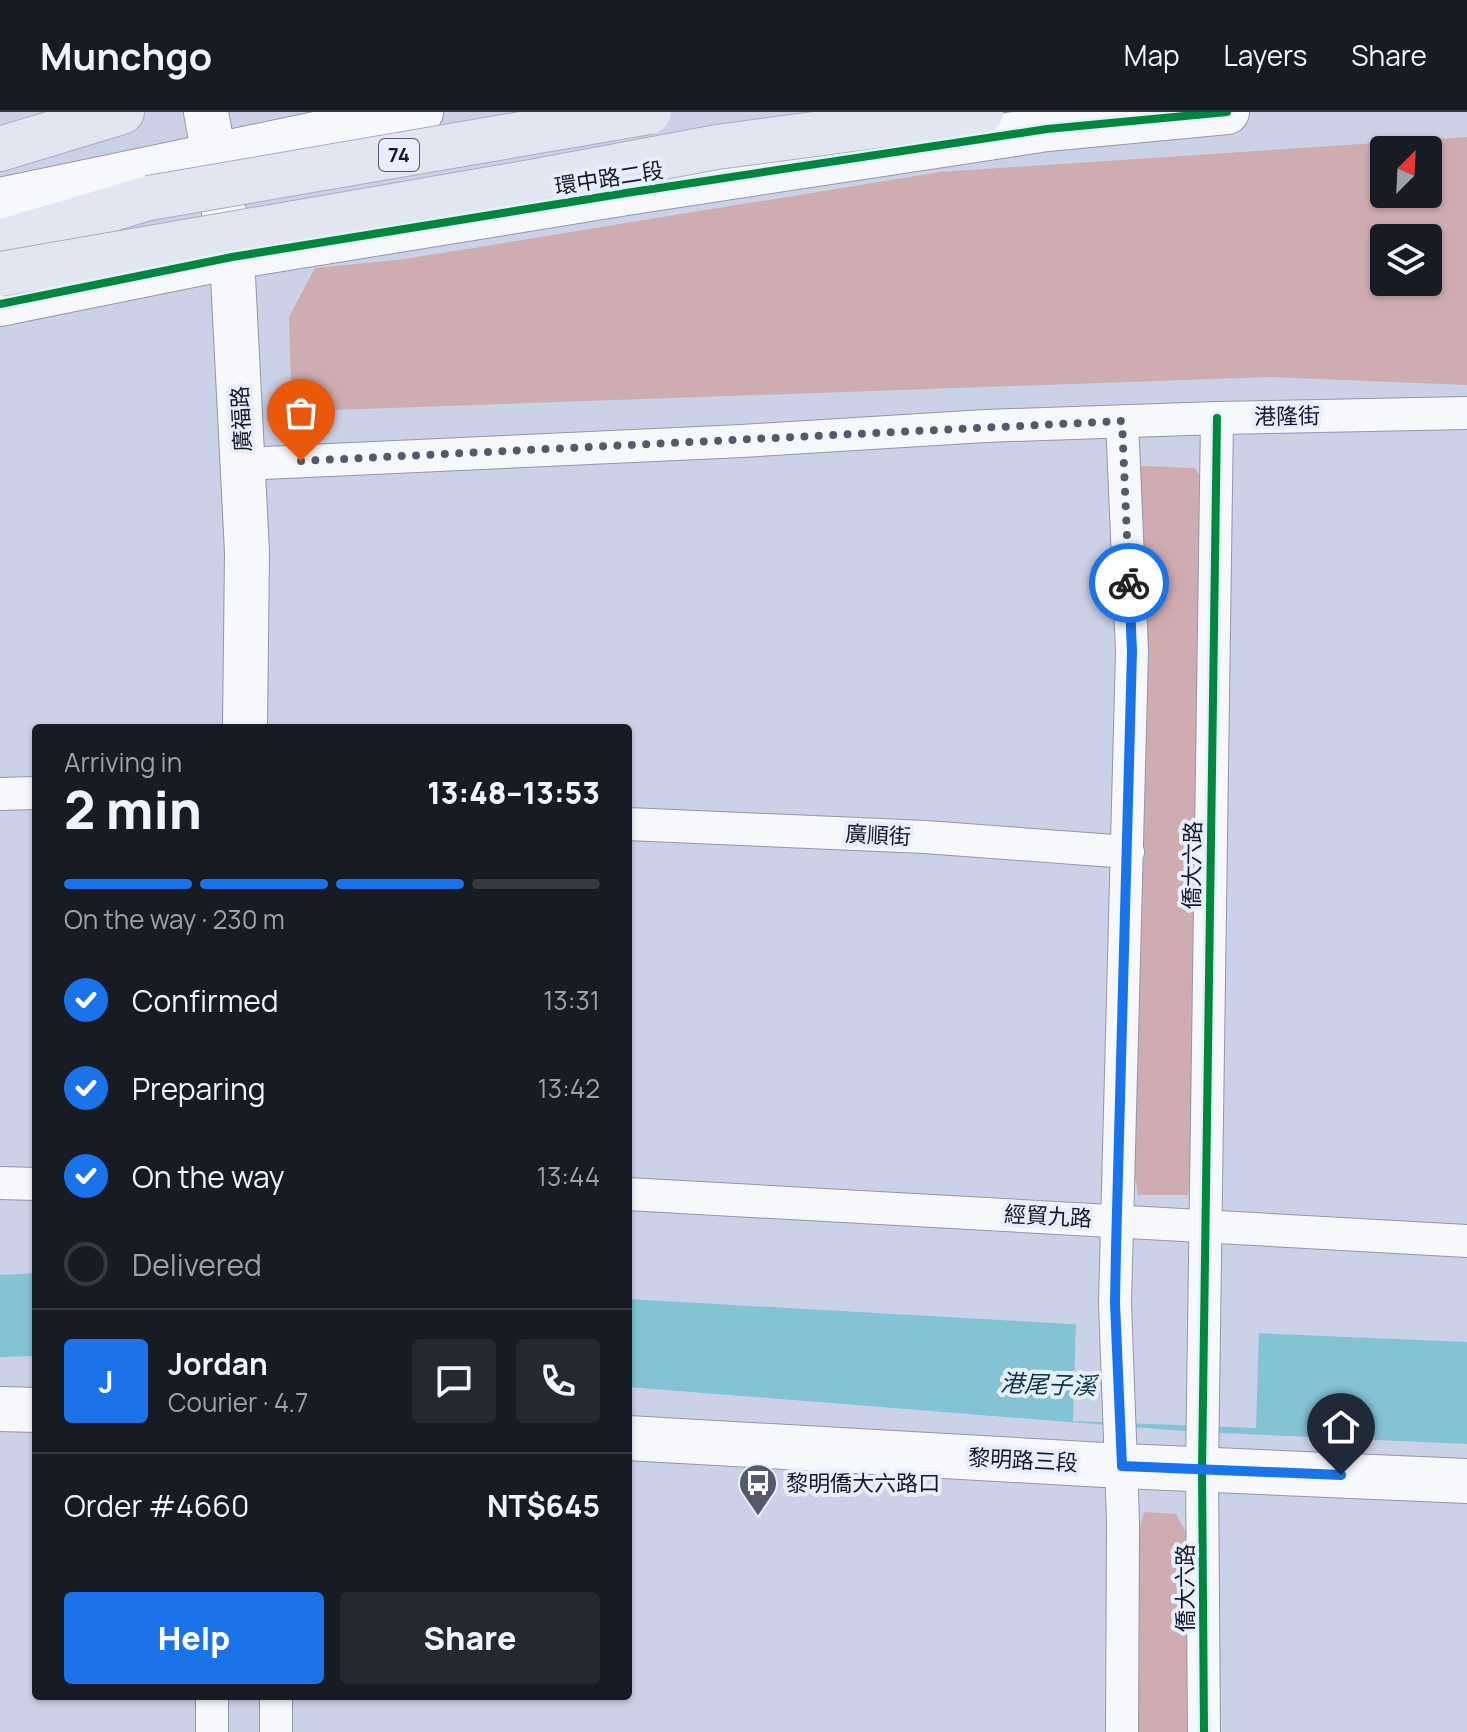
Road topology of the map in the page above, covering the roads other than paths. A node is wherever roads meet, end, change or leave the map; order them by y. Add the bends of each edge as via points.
1 (122, 112) edge
2 (290, 112) edge
3 (421, 112) edge
4 (649, 112) edge
5 (981, 112) edge
6 (1227, 112) edge
7 (210, 131) edge
8 (0, 149) edge
9 (0, 179) edge
10 (0, 200) edge
11 (0, 242) edge
12 (232, 257) junction
13 (0, 274) edge
14 (0, 304) edge
15 (1467, 413) edge
16 (1217, 418) junction
17 (1122, 421) junction
18 (243, 464) junction
19 (245, 724) edge
20 (32, 793) edge
21 (0, 794) edge
22 (632, 824) edge
23 (1128, 852) junction
24 (0, 1183) edge
25 (32, 1184) edge
26 (632, 1194) edge
27 (1117, 1220) junction
28 (1205, 1225) junction
29 (1467, 1241) edge
30 (0, 1409) edge
31 (32, 1410) edge
32 (632, 1438) edge
33 (1121, 1451) junction
34 (1202, 1457) junction
35 (1467, 1481) edge
36 (212, 1700) edge
37 (276, 1700) edge
38 (212, 1732) edge
39 (276, 1732) edge
40 (1122, 1732) edge
41 (1204, 1732) edge

1 - 8 highway
2 - 7 street
3 - 7 street
4 - 11 highway, 74, bridge via 149,198
5 - 13 highway, bridge via 717,147
6 - 12 street, 環中路二段 via 1047,129
7 - 9 street
7 - 10 street
7 - 12 street, 廣福路
12 - 14 street, 環中路二段
12 - 18 street, 廣福路
15 - 16 street, 港隆街
16 - 17 street, 港隆街
16 - 28 street, 僑大六路
17 - 18 street, 港隆街
17 - 23 street via 1132,651
18 - 19 street, 廣福路
20 - 21 street
22 - 23 street, 廣順街
23 - 27 street
24 - 25 street
26 - 27 street, 經貿九路
27 - 28 street, 經貿九路
27 - 33 street
28 - 29 street, 經貿九路
28 - 34 street, 僑大六路
30 - 31 street
32 - 33 street, 黎明路三段
33 - 34 street, 黎明路三段
33 - 40 street
34 - 35 street, 黎明路三段
34 - 41 street, 僑大六路
36 - 38 street
37 - 39 street

